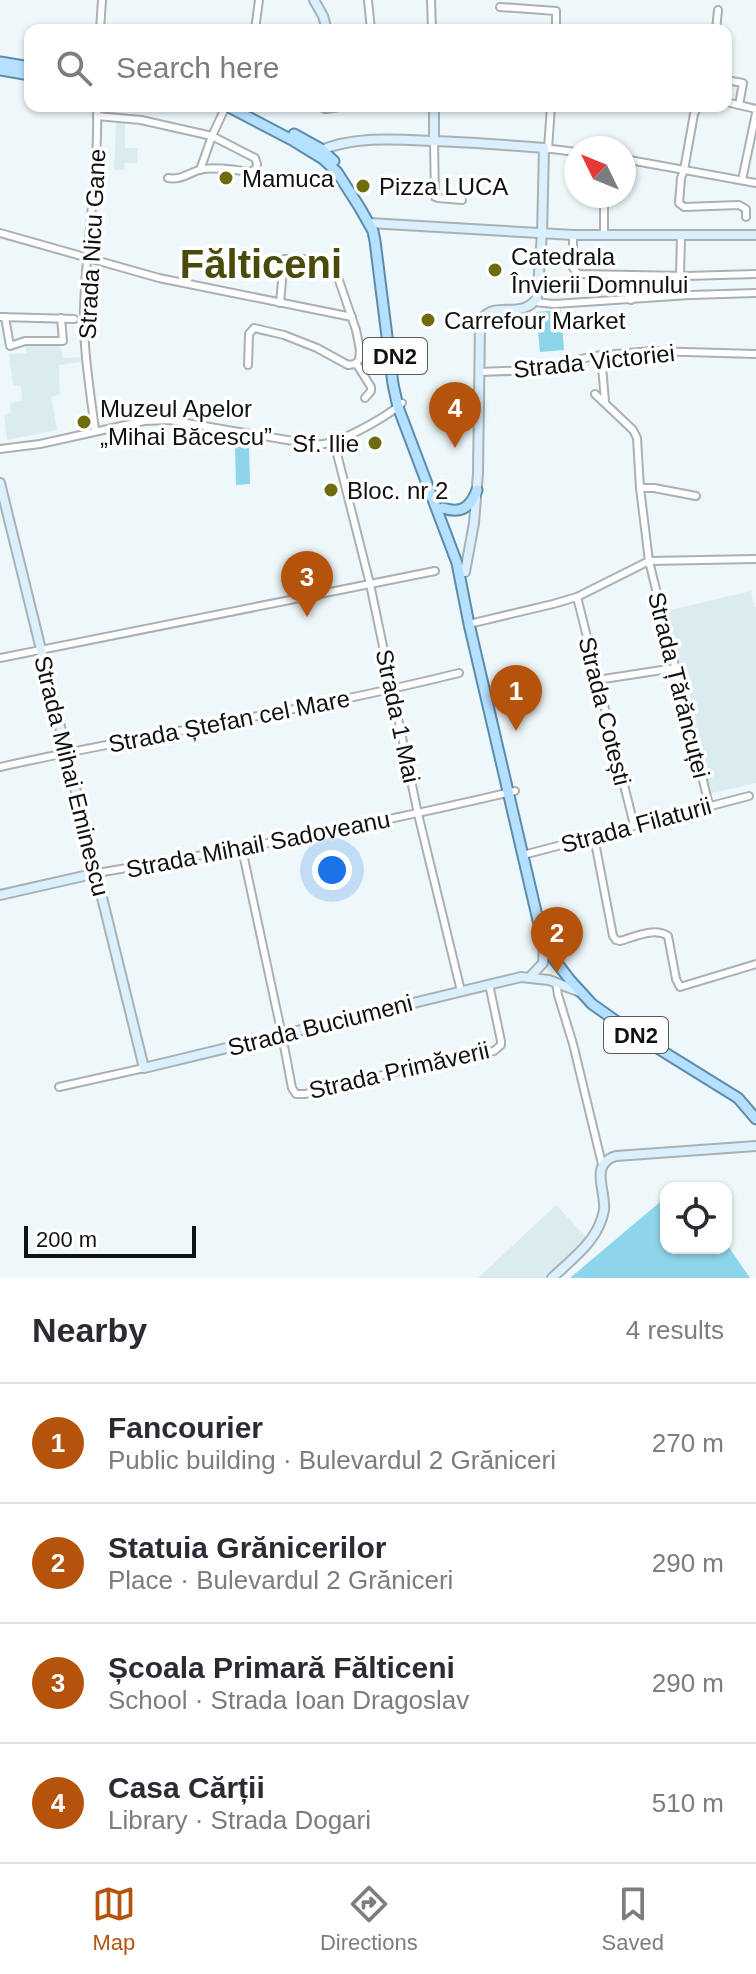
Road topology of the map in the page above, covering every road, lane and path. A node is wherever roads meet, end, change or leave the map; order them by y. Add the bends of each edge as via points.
1 (102, 0) edge
2 (259, 0) edge
3 (314, 0) edge
4 (368, 0) edge
5 (431, 0) edge
6 (500, 7) dead end
7 (718, 10) dead end
8 (100, 24) edge
9 (256, 24) edge
10 (325, 24) edge
11 (370, 24) edge
12 (432, 24) edge
13 (556, 24) edge
14 (717, 24) edge
15 (0, 62) edge
16 (24, 66) edge
17 (0, 70) edge
18 (24, 74) edge
19 (732, 81) edge
20 (732, 103) edge
21 (739, 105) junction
22 (756, 111) edge
23 (97, 112) edge
24 (223, 112) edge
25 (238, 112) edge
26 (252, 112) edge
27 (434, 112) edge
28 (550, 112) edge
29 (695, 112) edge
30 (97, 116) junction
31 (212, 136) junction
32 (434, 141) junction
33 (546, 148) junction
34 (564, 150) edge
35 (318, 151) junction
36 (636, 161) edge
37 (200, 170) junction
38 (684, 170) junction
39 (168, 178) dead end
40 (742, 180) junction
41 (756, 183) edge
42 (462, 200) dead end
43 (604, 208) edge
44 (746, 217) dead end
45 (372, 223) junction
46 (0, 233) edge
47 (542, 234) junction
48 (573, 235) junction
49 (756, 235) edge
50 (604, 236) junction
51 (681, 237) junction
52 (88, 259) junction
53 (756, 274) edge
54 (632, 275) junction
55 (680, 276) junction
56 (756, 293) edge
57 (631, 300) junction
58 (535, 302) junction
59 (280, 303) junction
60 (2, 317) edge
61 (352, 317) junction
62 (61, 318) junction
63 (74, 319) dead end
64 (756, 354) edge
65 (601, 355) junction
66 (356, 363) junction
67 (248, 365) dead end
68 (479, 372) junction
69 (595, 394) dead end
70 (365, 398) dead end
71 (605, 401) junction
72 (400, 405) junction
73 (95, 430) junction
74 (334, 442) junction
75 (0, 449) edge
76 (0, 483) edge
77 (640, 488) junction
78 (477, 490) junction
79 (696, 496) dead end
80 (443, 508) junction
81 (472, 532) junction
82 (756, 559) edge
83 (650, 563) junction
84 (460, 565) junction
85 (435, 571) dead end
86 (370, 584) junction
87 (577, 597) junction
88 (472, 623) junction
89 (41, 650) junction
90 (0, 658) edge
91 (675, 668) junction
92 (459, 673) dead end
93 (597, 680) junction
94 (392, 690) junction
95 (65, 752) junction
96 (0, 767) edge
97 (513, 792) junction
98 (749, 796) dead end
99 (709, 805) junction
100 (418, 814) junction
101 (634, 825) junction
102 (594, 837) junction
103 (242, 849) junction
104 (526, 854) junction
105 (97, 873) junction
106 (0, 895) edge
107 (548, 949) junction
108 (756, 964) edge
109 (530, 977) junction
110 (556, 982) junction
111 (489, 984) junction
112 (461, 991) junction
113 (581, 993) junction
114 (282, 1035) junction
115 (144, 1068) junction
116 (59, 1087) dead end
117 (738, 1098) junction
118 (756, 1105) edge
119 (756, 1119) edge
120 (756, 1139) edge
121 (756, 1146) edge
122 (740, 1147) junction
123 (602, 1164) junction
124 (552, 1278) edge

1 - 8 street
2 - 9 street
3 - 10 street
4 - 11 street
5 - 12 street
6 - 13 street via 556,11
7 - 14 street
15 - 16 main road
17 - 18 main road
19 - 21 street via 743,83
20 - 21 street
21 - 22 street
22 - 40 street
23 - 30 street, Strada Nicu Gane
24 - 31 street
25 - 35 main road, DN2
26 - 35 main road, DN2
27 - 32 street
28 - 33 street
29 - 38 street
30 - 31 street
30 - 52 street, Strada Nicu Gane
31 - 37 street
31 - 37 street via 255,158 257,166 250,172
32 - 33 street
32 - 35 street via 383,139
32 - 42 street via 435,197
33 - 34 street
33 - 47 street
35 - 45 main road, DN2 via 342,171
36 - 38 street
37 - 39 street via 185,178
38 - 40 street
38 - 44 street via 680,206 739,205 746,209
40 - 41 street
43 - 50 street
45 - 47 street
45 - 72 main road, DN2 via 381,241
46 - 52 street
47 - 48 street
47 - 58 street
48 - 50 street
48 - 54 street via 575,272
49 - 51 street
50 - 51 street
51 - 55 street
52 - 59 street
52 - 73 street, Strada Nicu Gane via 84,331
53 - 55 street
54 - 55 street
54 - 57 street
56 - 57 street
57 - 58 street
58 - 68 street via 528,308 488,312 482,318
59 - 61 street
59 - 61 street via 284,259 324,259 333,263
60 - 62 street
60 - 62 street via 10,346 63,341
61 - 66 street via 360,350
62 - 63 street
64 - 65 street, Strada Victoriei via 670,350
65 - 68 street, Strada Victoriei via 534,370
65 - 71 street
66 - 67 street via 348,365 284,335 254,328
66 - 70 street via 371,387
68 - 78 street
69 - 71 street
71 - 77 street, Strada Țărăncuței via 637,438
72 - 74 street
72 - 80 main road, DN2
72 - 84 main road, DN2
73 - 74 street via 169,420 305,443
73 - 75 street
74 - 86 street, Strada 1 Mai
76 - 89 street, Strada Mihai Eminescu
77 - 79 street
77 - 83 street, Strada Țărăncuței
78 - 80 main road via 462,510
78 - 81 street
80 - 84 main road, DN2
81 - 84 street
81 - 84 street
82 - 83 street
83 - 87 street
83 - 91 street, Strada Țărăncuței
84 - 88 main road, DN2
85 - 86 street
86 - 89 street
86 - 94 street, Strada 1 Mai
87 - 88 street
87 - 93 street, Strada Cotești
88 - 97 main road, DN2
89 - 90 street
89 - 95 street, Strada Mihai Eminescu
91 - 93 street
91 - 99 street, Strada Țărăncuței
92 - 94 street, Strada Ștefan cel Mare
93 - 101 street, Strada Cotești
94 - 95 street, Strada Ștefan cel Mare
94 - 100 street, Strada 1 Mai
95 - 96 street, Strada Ștefan cel Mare
95 - 105 street, Strada Mihai Eminescu
97 - 100 street, Strada Mihail Sadoveanu
97 - 104 main road, DN2
98 - 99 street, Strada Filaturii
99 - 101 street, Strada Filaturii
100 - 103 street, Strada Mihail Sadoveanu
100 - 112 street, Strada 1 Mai
101 - 102 street, Strada Filaturii
102 - 104 street, Strada Filaturii
102 - 108 street via 616,940 663,932 677,983 683,987
103 - 105 street, Strada Mihail Sadoveanu
103 - 114 street
104 - 107 main road, DN2 via 551,944
105 - 106 street, Strada Mihail Sadoveanu
105 - 115 street, Strada Mihai Eminescu
107 - 109 street
107 - 113 main road, DN2
109 - 110 street, Strada Buciumeni
109 - 111 street, Strada Buciumeni
110 - 113 street, Strada Buciumeni
110 - 123 street
111 - 112 street, Strada Buciumeni
111 - 114 street, Strada Primăverii via 501,1041 491,1052 300,1095 292,1088
112 - 114 street, Strada Buciumeni
113 - 117 main road, DN2 via 612,1019
114 - 115 street, Strada Buciumeni
115 - 116 street, Strada Buciumeni
117 - 118 main road, DN2
117 - 119 main road, DN2
120 - 122 street
121 - 122 street
122 - 123 street via 616,1156
123 - 124 street via 604,1209 597,1230

